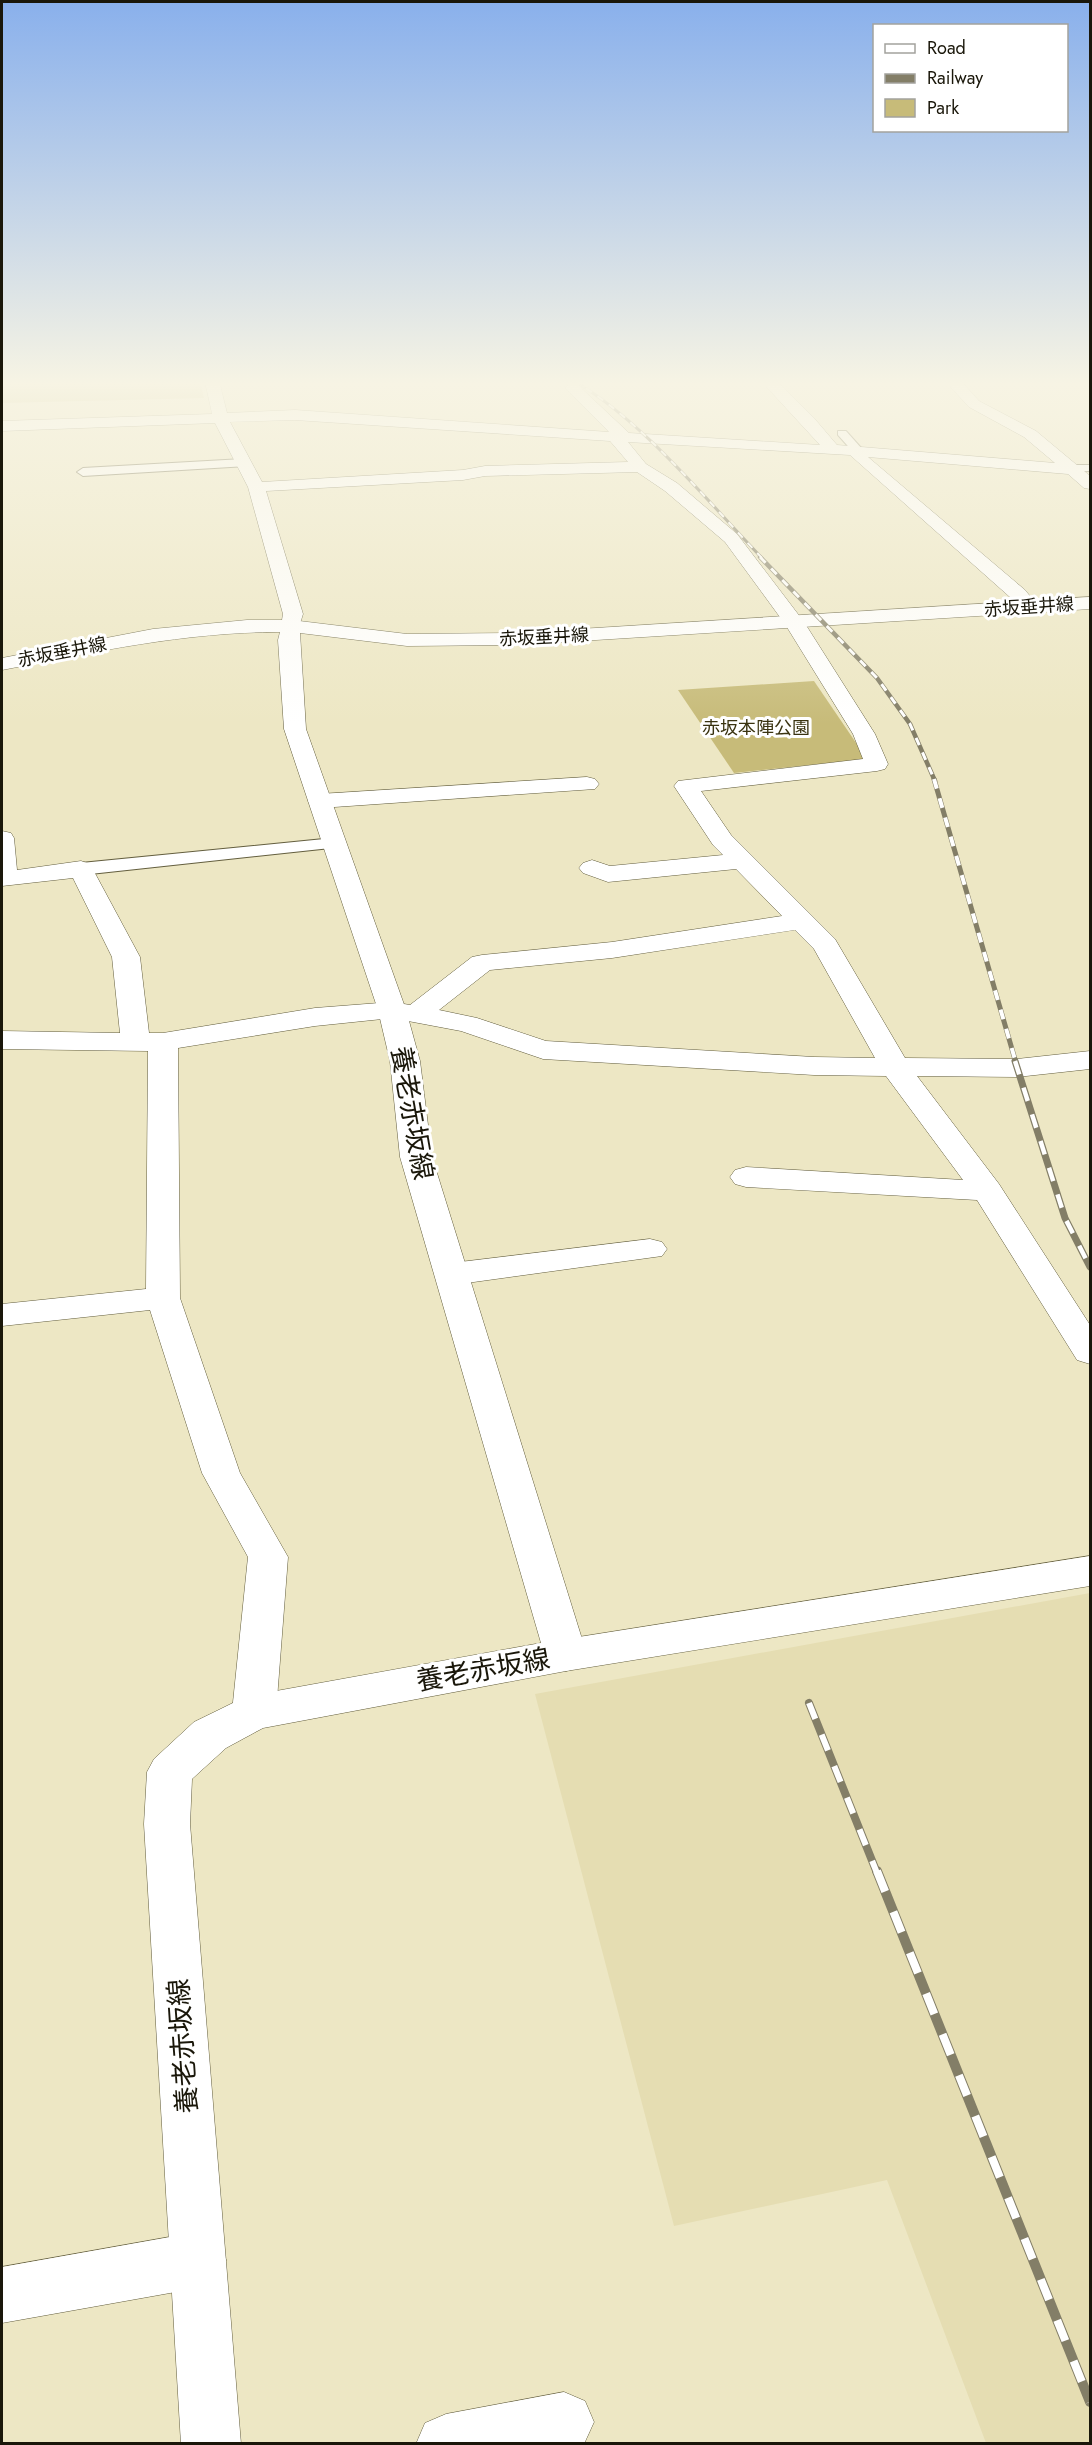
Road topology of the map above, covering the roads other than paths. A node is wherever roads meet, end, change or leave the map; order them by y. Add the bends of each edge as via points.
1 (259, 495) edge
2 (681, 495) edge
3 (907, 495) edge
4 (1090, 603) edge
5 (1028, 606) junction
6 (794, 622) junction
7 (291, 626) junction
8 (2, 664) edge
9 (587, 784) dead end
10 (320, 801) junction
11 (2, 838) edge
12 (334, 843) junction
13 (743, 861) junction
14 (592, 868) dead end
15 (81, 869) junction
16 (3, 880) edge
17 (800, 921) junction
18 (404, 1012) junction
19 (2, 1040) edge
20 (149, 1043) junction
21 (1090, 1060) edge
22 (895, 1067) junction
23 (746, 1177) dead end
24 (988, 1191) junction
25 (650, 1249) dead end
26 (452, 1274) junction
27 (163, 1298) junction
28 (2, 1315) edge
29 (1090, 1352) edge
30 (1090, 1570) edge
31 (566, 1655) junction
32 (254, 1712) junction
33 (198, 2260) junction
34 (2, 2295) edge
35 (564, 2422) dead end
36 (211, 2444) edge
37 (446, 2444) edge

1 - 7 street, 養老赤坂線 via 291,607
2 - 6 street via 731,538
3 - 5 street
4 - 5 street, 赤坂垂井線
5 - 6 street, 赤坂垂井線
6 - 7 street, 赤坂垂井線 via 442,641
6 - 13 street via 864,734 877,764 686,786 722,840
7 - 8 street, 赤坂垂井線 via 203,628
7 - 10 street, 養老赤坂線 via 288,640 295,729
9 - 10 street
10 - 12 street, 養老赤坂線
11 - 16 street
12 - 15 lane
12 - 18 street, 養老赤坂線
13 - 14 street via 608,874
13 - 17 street
15 - 16 street
15 - 20 street via 126,957
17 - 18 street via 612,950 482,963
17 - 22 street via 825,945
18 - 20 street via 315,1017
18 - 22 street via 467,1024 543,1050
18 - 26 street, 養老赤坂線 via 405,1061 416,1157
19 - 20 street
20 - 27 street
21 - 22 street via 1017,1068
22 - 24 street
23 - 24 street
24 - 29 street
25 - 26 street
26 - 31 street, 養老赤坂線
27 - 28 street
27 - 32 street via 221,1473 268,1557
30 - 31 street
31 - 32 street, 養老赤坂線
32 - 33 street, 養老赤坂線 via 210,1735 170,1772 167,1824
33 - 34 street
33 - 36 street, 養老赤坂線
35 - 37 street

